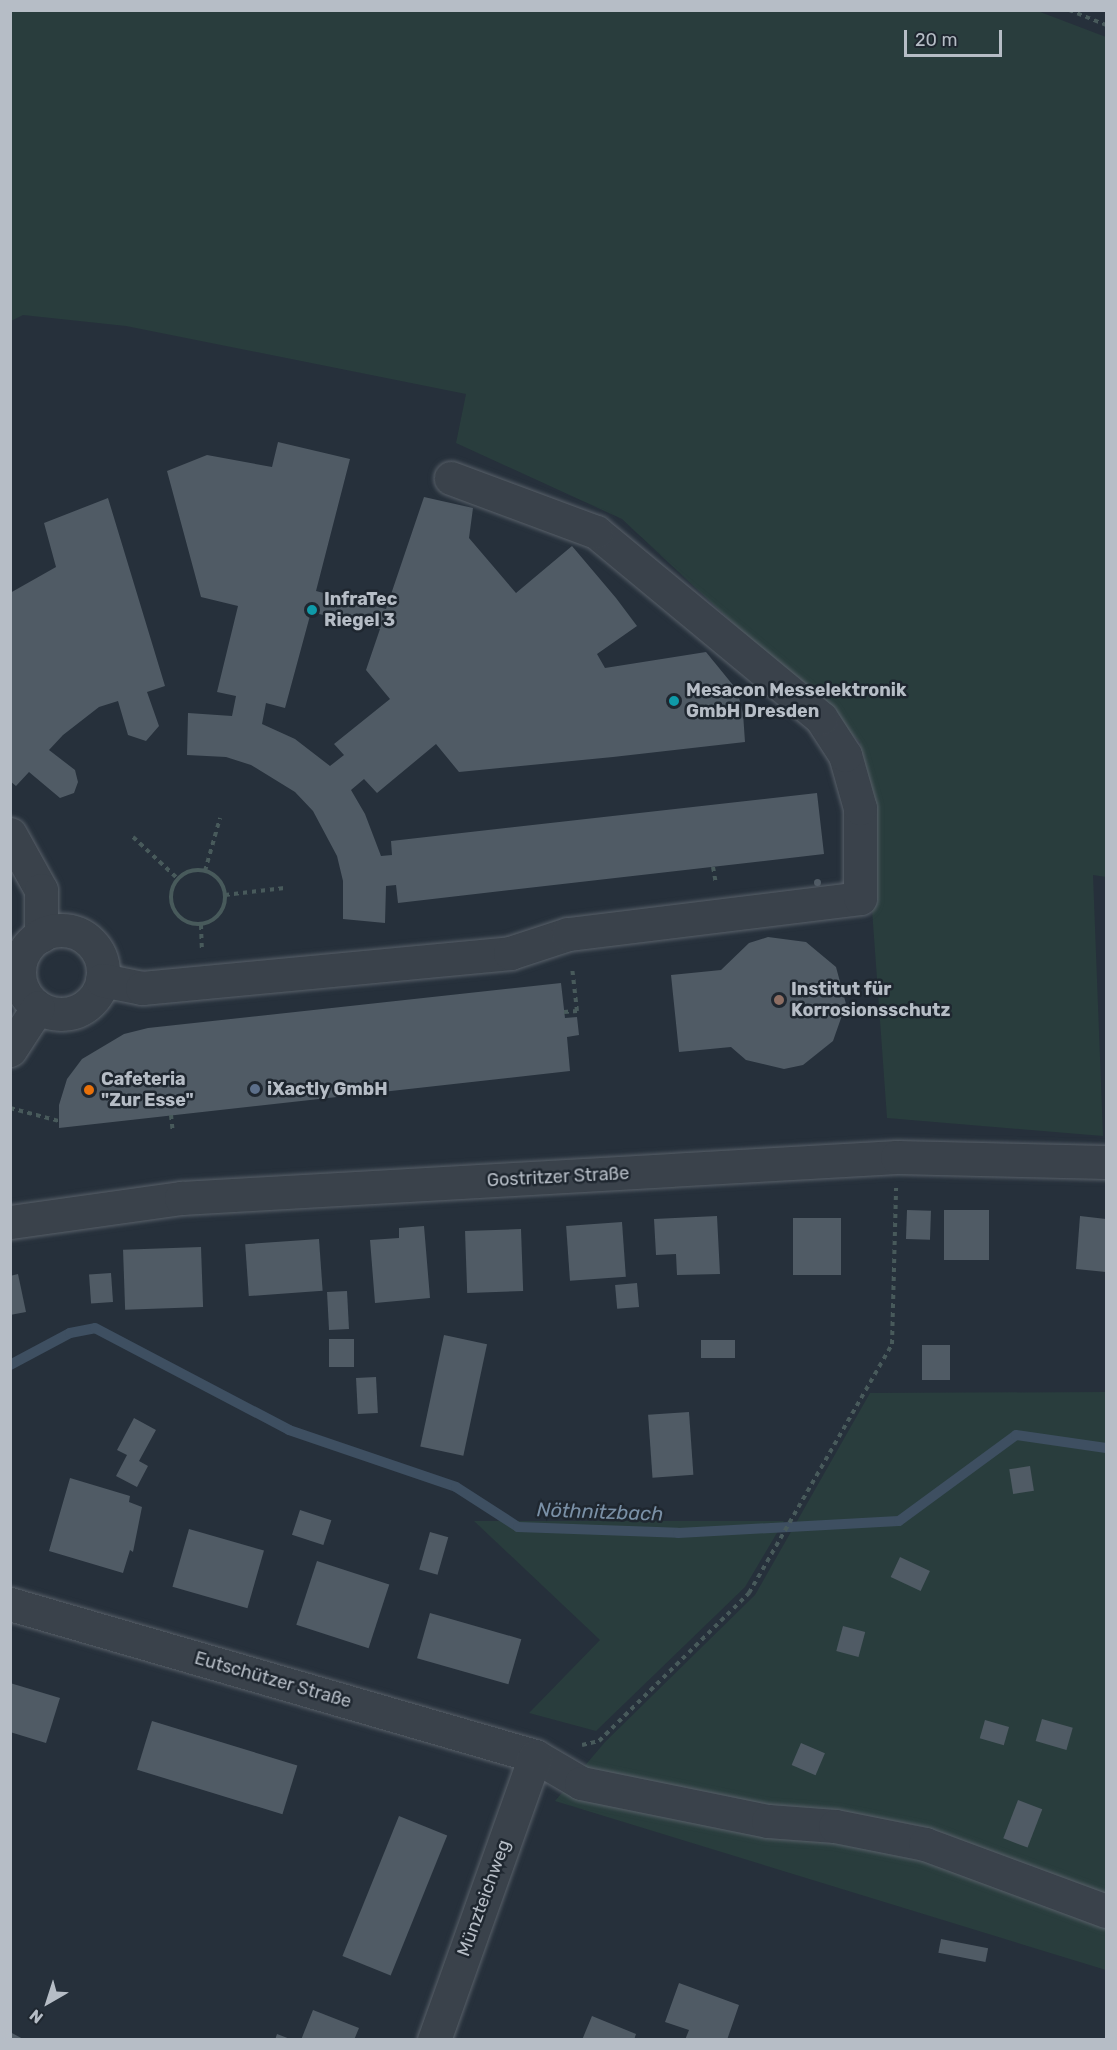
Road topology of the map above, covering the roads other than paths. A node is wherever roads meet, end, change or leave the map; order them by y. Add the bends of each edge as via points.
1 (451, 478) dead end
2 (10, 834) edge
3 (41, 936) junction
4 (102, 980) junction
5 (38, 1007) junction
6 (10, 1050) edge
7 (1107, 1162) edge
8 (10, 1222) edge
9 (10, 1604) edge
10 (535, 1756) junction
11 (1107, 1911) edge
12 (434, 2040) edge

1 - 4 street via 596,532 821,718 845,755 860,808 860,898 568,934 510,953 142,988
2 - 3 street via 41,890
3 - 4 street via 59,930 81,936 99,954
3 - 5 street via 22,956 19,970 27,997
4 - 5 street via 98,993 77,1011 50,1013
5 - 6 street
7 - 8 street, Gostritzer Straße via 897,1157 181,1198
9 - 10 street, Eutschützer Straße
10 - 11 street, Eutschützer Straße via 581,1783 768,1821 835,1826 925,1844
10 - 12 street, Münzteichweg

